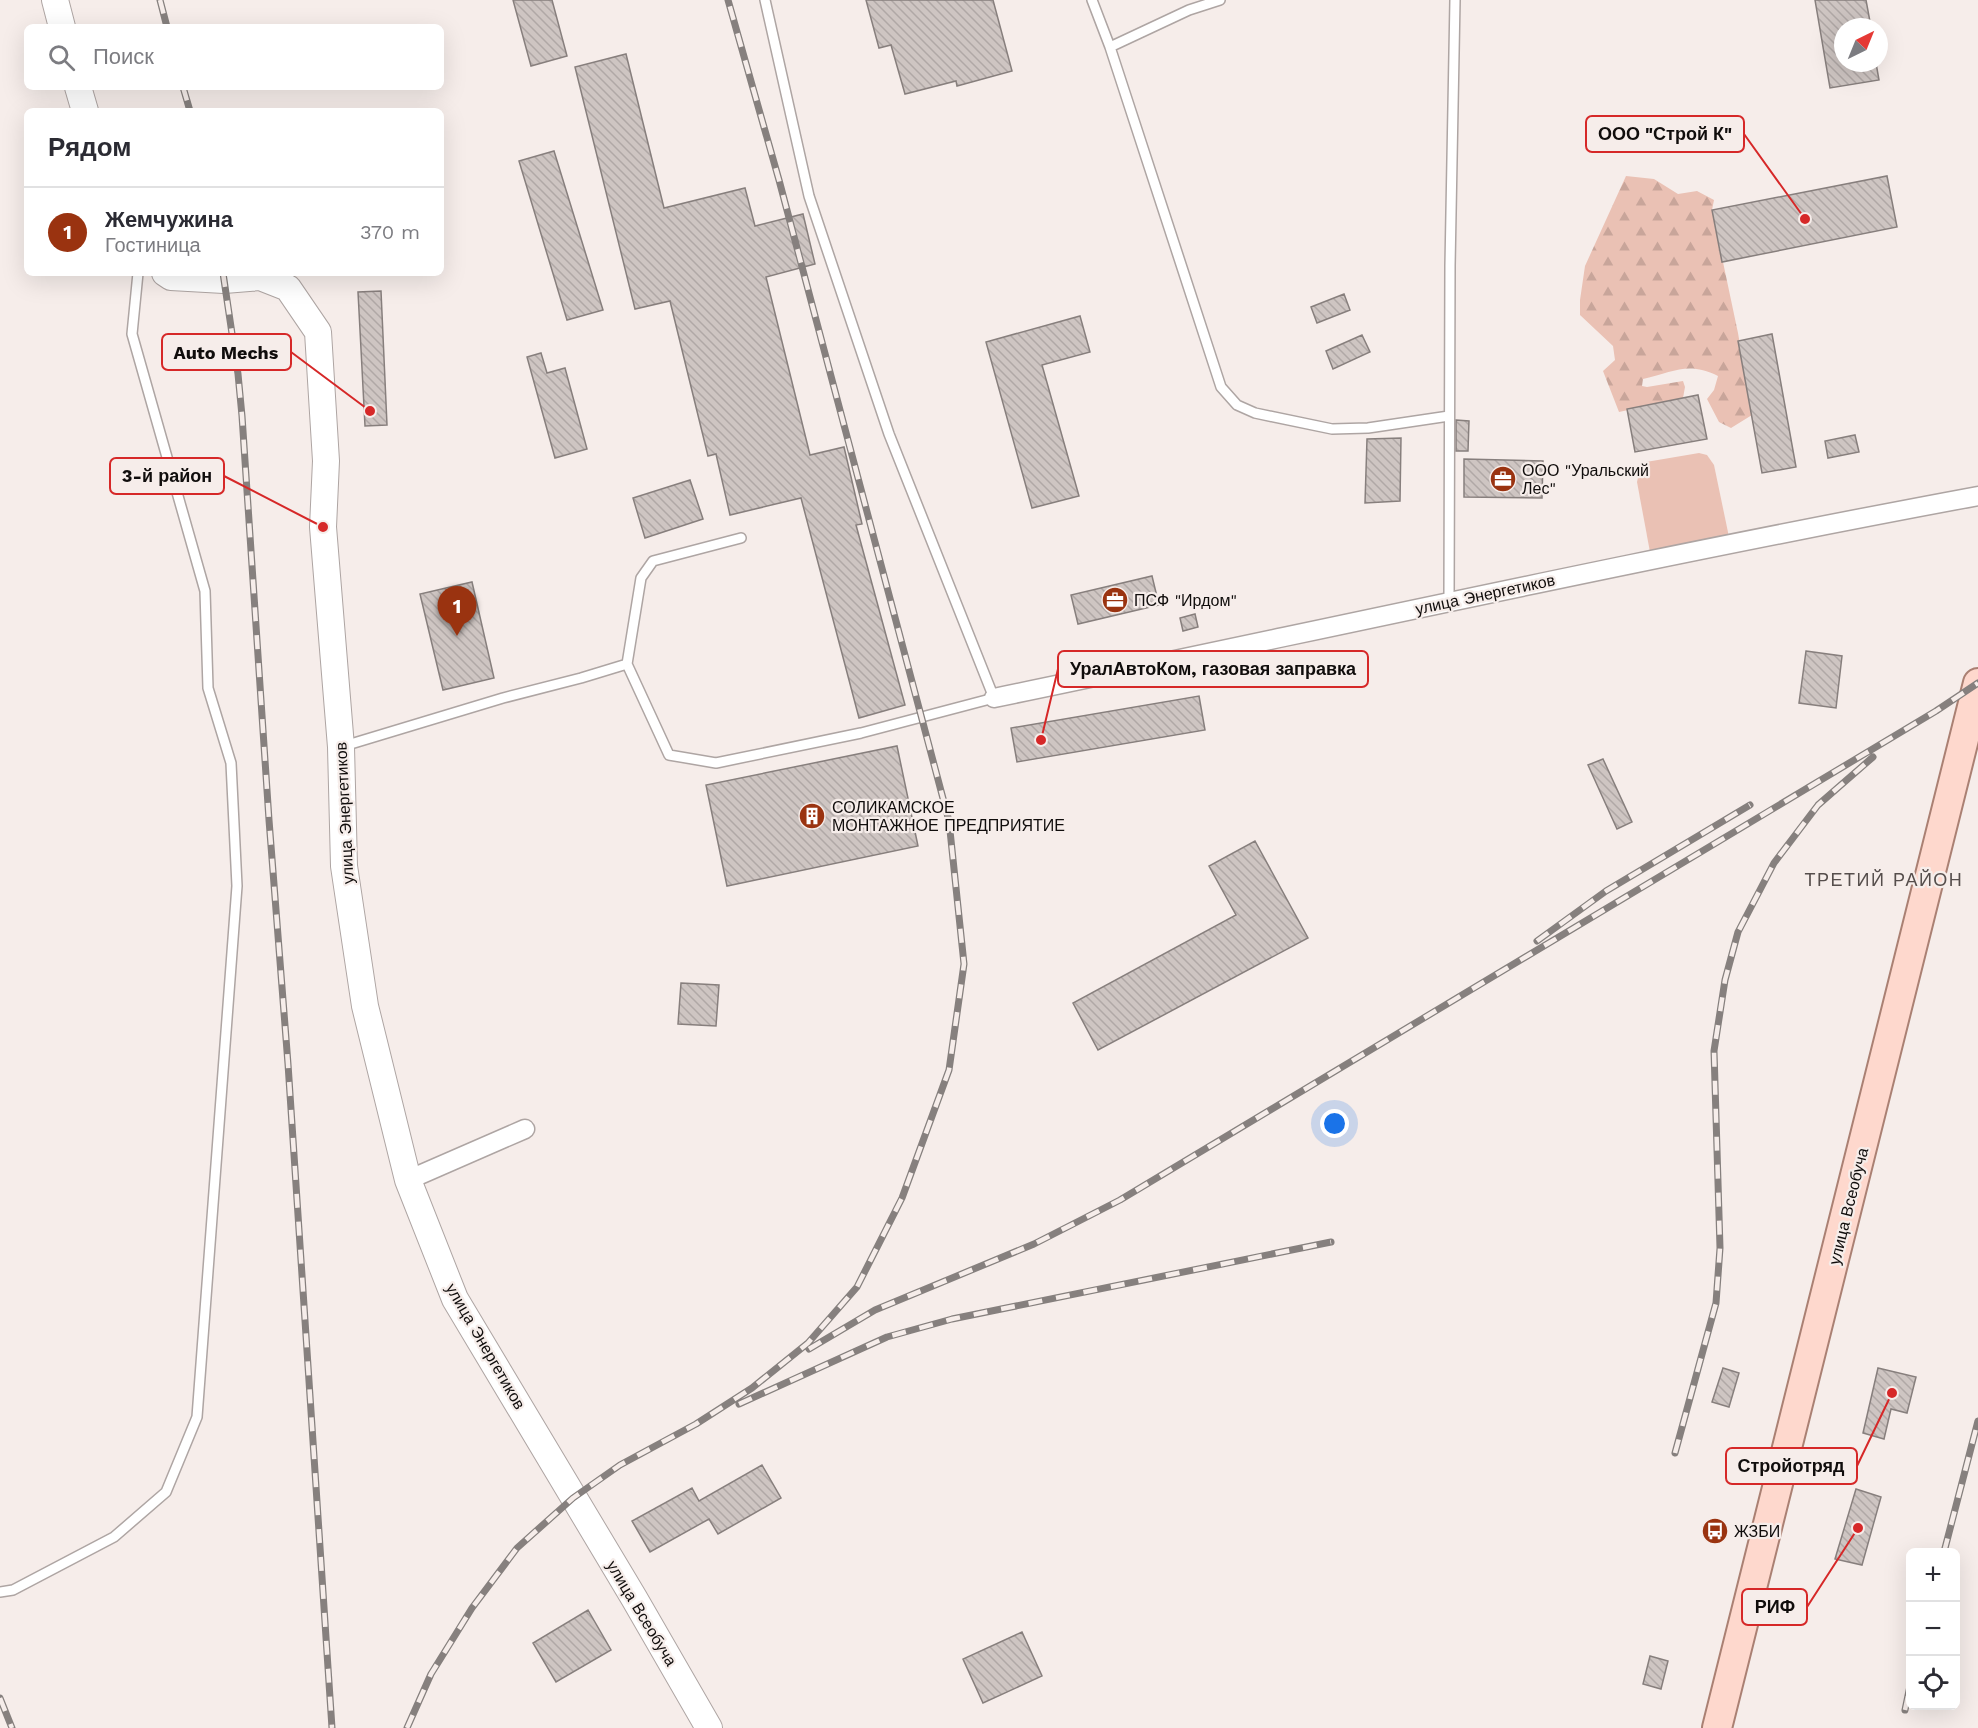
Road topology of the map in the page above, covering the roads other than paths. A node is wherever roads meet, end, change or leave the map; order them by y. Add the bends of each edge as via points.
1 (55, 0) edge
2 (765, 0) edge
3 (1092, 0) edge
4 (1220, 0) edge
5 (1455, 0) edge
6 (61, 24) edge
7 (1110, 47) junction
8 (79, 90) edge
9 (84, 108) edge
10 (138, 276) edge
11 (170, 276) edge
12 (1449, 416) junction
13 (1978, 496) edge
14 (741, 538) dead end
15 (1449, 601) junction
16 (627, 664) junction
17 (1978, 683) edge
18 (994, 698) junction
19 (341, 747) junction
20 (525, 1129) dead end
21 (408, 1180) junction
22 (573, 1498) joint
23 (0, 1592) edge
24 (709, 1728) edge
25 (1717, 1728) edge

1 - 6 street
2 - 18 lane via 809,196 889,434
3 - 7 lane
4 - 7 lane
5 - 12 lane
7 - 12 lane via 1221,387 1237,405 1255,413 1332,429
8 - 9 street
10 - 23 lane via 132,334 205,591 207,688 231,763 237,886 197,1417 166,1492 114,1536 13,1590
11 - 19 street, улица Энергетиков via 224,280 260,277 288,288 318,332 326,461 323,527
12 - 15 lane
13 - 15 street, улица Энергетиков
14 - 16 lane via 653,561 641,578
15 - 18 street, улица Энергетиков
16 - 18 lane via 669,755 716,763 861,733
16 - 19 lane
17 - 25 main road, улица Всеобуча
19 - 21 street, улица Энергетиков via 344,866 365,1006
20 - 21 street
21 - 22 street, улица Энергетиков via 455,1299
22 - 24 street, улица Всеобуча

